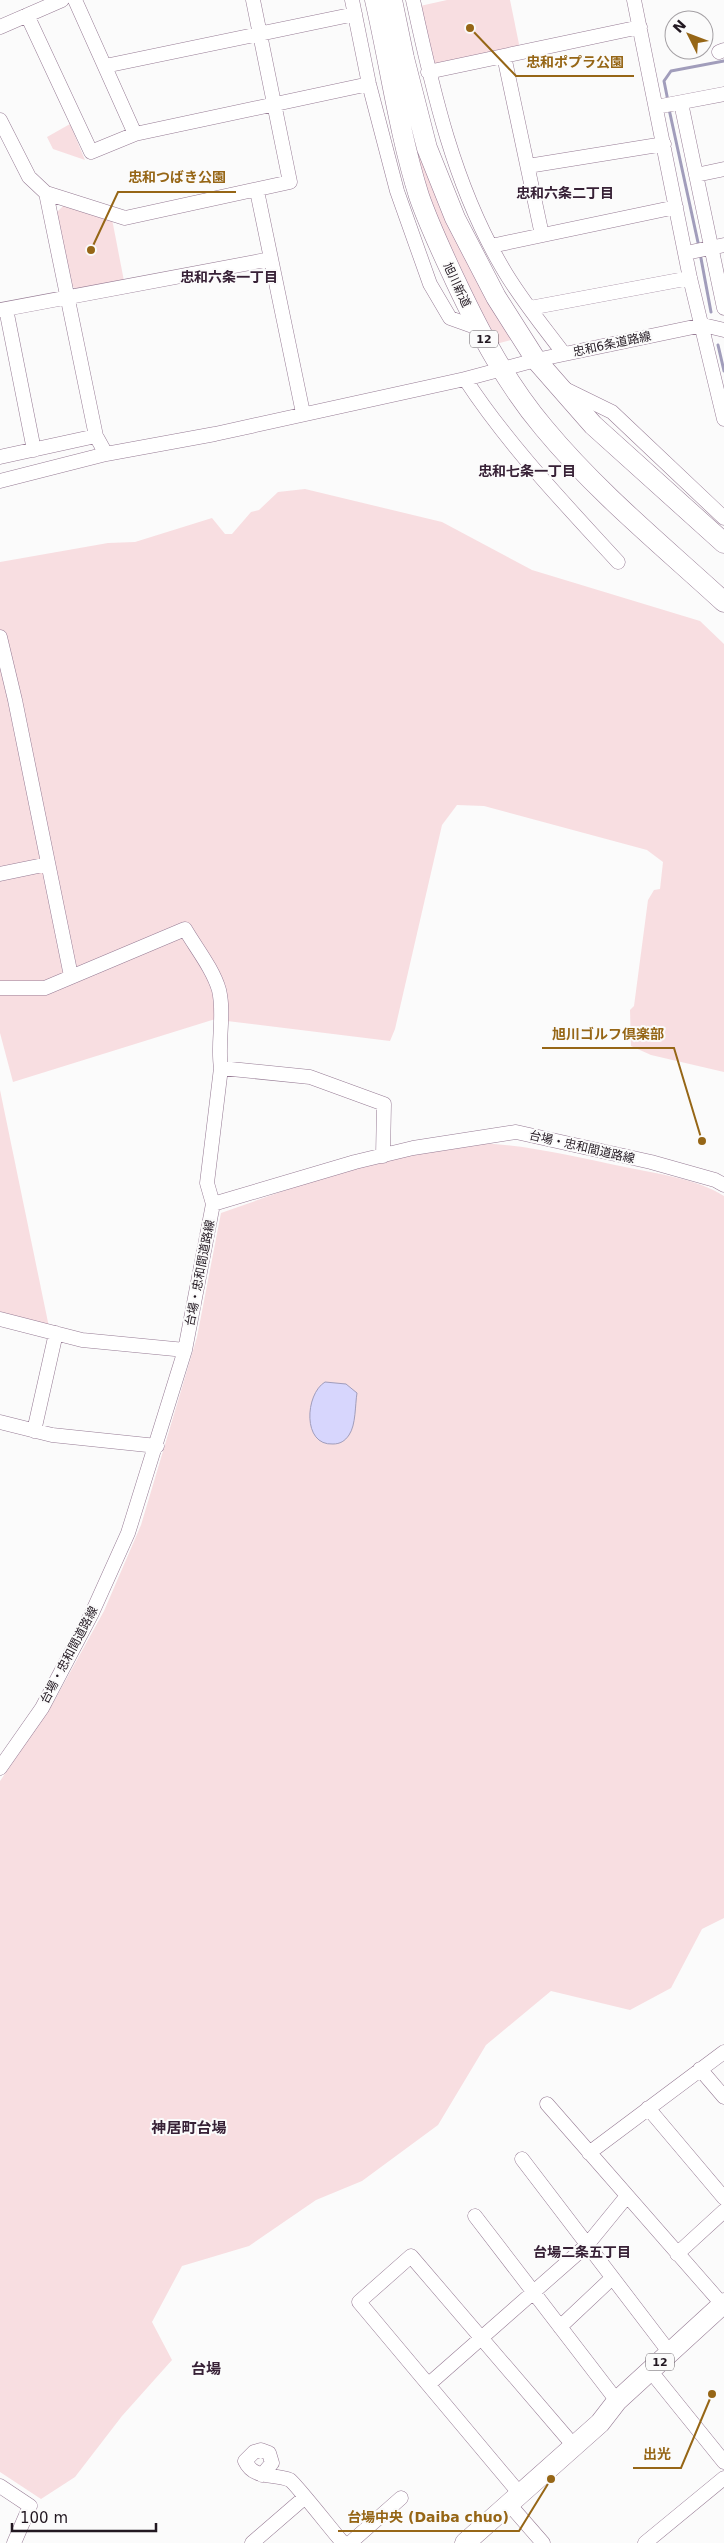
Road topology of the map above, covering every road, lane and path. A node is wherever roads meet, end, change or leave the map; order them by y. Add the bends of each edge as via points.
1 (62, 0) edge
2 (75, 0) edge
3 (253, 0) edge
4 (352, 0) edge
5 (376, 0) edge
6 (392, 0) edge
7 (414, 0) edge
8 (634, 0) edge
9 (355, 14) junction
10 (27, 16) junction
11 (640, 27) junction
12 (0, 28) edge
13 (260, 35) junction
14 (504, 56) junction
15 (105, 66) junction
16 (428, 72) junction
17 (369, 84) junction
18 (724, 94) edge
19 (274, 105) junction
20 (668, 105) junction
21 (0, 120) edge
22 (135, 134) junction
23 (664, 144) junction
24 (528, 166) junction
25 (724, 169) edge
26 (696, 175) junction
27 (257, 191) junction
28 (46, 193) junction
29 (676, 206) junction
30 (542, 234) junction
31 (490, 246) junction
32 (704, 250) edge
33 (270, 259) junction
34 (690, 278) junction
35 (67, 299) junction
36 (530, 308) junction
37 (724, 308) edge
38 (3, 310) edge
39 (703, 325) junction
40 (478, 328) junction
41 (724, 330) edge
42 (564, 354) junction
43 (536, 360) junction
44 (500, 370) junction
45 (465, 379) junction
46 (558, 385) junction
47 (303, 413) junction
48 (724, 419) edge
49 (96, 436) junction
50 (34, 450) junction
51 (106, 454) junction
52 (0, 457) edge
53 (0, 481) edge
54 (724, 518) edge
55 (724, 543) edge
56 (618, 562) dead end
57 (724, 602) edge
58 (0, 637) edge
59 (48, 864) junction
60 (0, 874) edge
61 (71, 976) junction
62 (0, 988) edge
63 (221, 1068) junction
64 (383, 1156) junction
65 (724, 1185) edge
66 (213, 1204) junction
67 (0, 1319) edge
68 (56, 1333) junction
69 (185, 1350) junction
70 (0, 1422) edge
71 (34, 1431) junction
72 (157, 1446) junction
73 (0, 1768) edge
74 (724, 2052) edge
75 (700, 2069) junction
76 (724, 2097) edge
77 (547, 2104) dead end
78 (648, 2108) junction
79 (589, 2152) junction
80 (522, 2159) dead end
81 (627, 2196) junction
82 (724, 2198) edge
83 (724, 2211) edge
84 (475, 2216) dead end
85 (587, 2245) junction
86 (678, 2254) junction
87 (612, 2278) junction
88 (533, 2293) junction
89 (724, 2308) edge
90 (560, 2327) junction
91 (480, 2339) junction
92 (670, 2353) junction
93 (657, 2379) junction
94 (429, 2384) junction
95 (617, 2401) junction
96 (600, 2423) junction
97 (574, 2446) junction
98 (724, 2462) edge
99 (262, 2475) dead end
100 (724, 2478) edge
101 (0, 2486) edge
102 (304, 2498) junction
103 (402, 2498) dead end
104 (514, 2499) junction
105 (14, 2543) edge
106 (252, 2543) edge
107 (343, 2543) edge
108 (350, 2543) edge
109 (465, 2543) edge
110 (543, 2543) edge
111 (645, 2543) edge

1 - 10 street
2 - 15 street
3 - 13 street
4 - 9 street
5 - 40 highway, 旭川新道 / 12 via 419,196
6 - 43 highway, 12 via 428,148 455,218 496,297
7 - 16 street
8 - 11 street
9 - 13 street
9 - 17 street
10 - 12 street
10 - 22 street via 91,152
11 - 14 street
11 - 20 street
13 - 15 street
13 - 19 street
14 - 16 street
14 - 24 street
15 - 22 street
16 - 31 street via 453,162
17 - 19 street
17 - 40 street via 397,191 430,284 450,318
18 - 20 street
19 - 22 street
19 - 27 street via 290,182
20 - 23 street
20 - 26 street
21 - 28 street via 29,177
23 - 24 street
23 - 29 street
24 - 30 street
25 - 26 street
26 - 32 street
27 - 28 street via 125,218
27 - 33 street
28 - 35 street
29 - 30 street
29 - 32 street
30 - 31 street
31 - 36 street
32 - 34 street
32 - 37 street
33 - 35 street
33 - 47 street
34 - 36 street
34 - 39 street
35 - 38 street
35 - 49 street
36 - 42 street
38 - 50 street
39 - 41 street, 忠和6条道路線
39 - 42 street, 忠和6条道路線
39 - 48 street
40 - 44 highway, 旭川新道 / 12
42 - 43 street, 忠和6条道路線
43 - 44 street, 忠和6条道路線
43 - 46 highway, 12
44 - 45 street, 忠和6条道路線
44 - 57 highway, 旭川新道 / 12 via 544,428 588,476
45 - 47 street, 忠和6条道路線
45 - 56 street via 530,466
46 - 54 street via 612,412
46 - 55 highway, 12 via 593,425
47 - 51 street, 忠和6条道路線 via 215,434
49 - 50 street
49 - 51 street
50 - 52 street
51 - 53 street, 忠和6条道路線
58 - 59 street
59 - 60 street
59 - 61 street
61 - 62 street via 45,988
61 - 63 street via 184,929 219,990 218,1050
63 - 64 street via 310,1077 384,1104
63 - 66 street via 208,1183
64 - 65 street, 台場・忠和間道路線 via 413,1148 516,1132 652,1162
64 - 66 street, 台場・忠和間道路線
66 - 69 street, 台場・忠和間道路線
67 - 68 street
68 - 69 street via 82,1340
68 - 71 street
69 - 72 street, 台場・忠和間道路線
70 - 71 street
71 - 72 street
72 - 73 street, 台場・忠和間道路線 via 128,1533 92,1613 42,1708
74 - 75 street
75 - 76 street
75 - 78 street
77 - 79 street
78 - 79 street
78 - 82 street
79 - 81 street
80 - 85 street
81 - 85 street
81 - 86 street
83 - 86 street
84 - 88 street
85 - 87 street
85 - 88 street
86 - 89 street
87 - 90 street
87 - 92 street
88 - 90 street
88 - 91 street
89 - 92 highway, 12
89 - 93 highway, 12
90 - 95 street
91 - 94 street
91 - 94 street via 411,2256 381,2282 359,2302
91 - 97 street
92 - 95 highway, 12
93 - 96 highway, 12 via 614,2419
93 - 98 street
94 - 104 street
95 - 96 highway, 12
96 - 97 highway, 12
97 - 104 highway, 12
99 - 102 street via 291,2481
100 - 111 street
101 - 105 street via 30,2506
102 - 106 street
102 - 107 street
103 - 108 street
104 - 109 highway, 12
104 - 110 street

